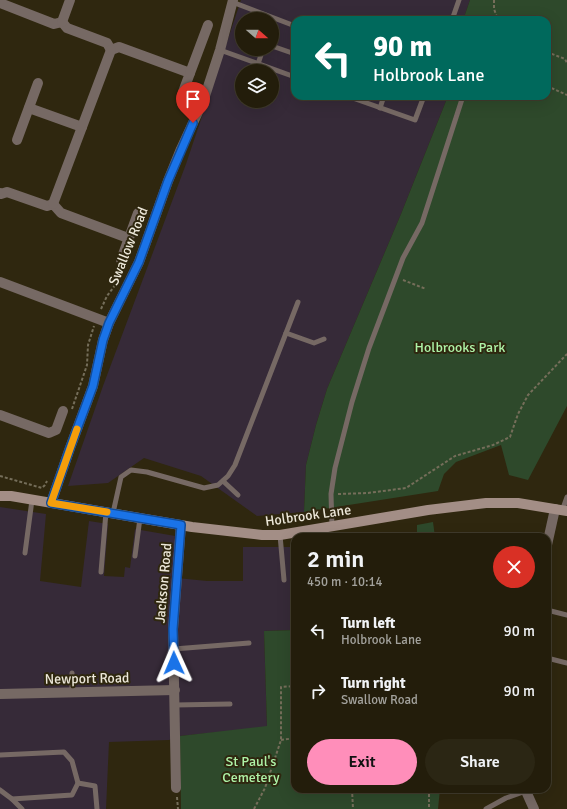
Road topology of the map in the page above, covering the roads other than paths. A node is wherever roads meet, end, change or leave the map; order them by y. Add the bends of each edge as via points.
1 (70, 0) edge
2 (459, 0) edge
3 (233, 1) edge
4 (0, 3) edge
5 (453, 16) edge
6 (62, 22) junction
7 (291, 24) edge
8 (208, 25) dead end
9 (279, 48) edge
10 (111, 50) junction
11 (220, 50) junction
12 (291, 53) edge
13 (261, 56) edge
14 (258, 64) joint
15 (279, 71) edge
16 (190, 74) junction
17 (291, 76) edge
18 (38, 83) dead end
19 (183, 92) dead end
20 (358, 100) edge
21 (383, 100) edge
22 (422, 100) edge
23 (462, 100) edge
24 (29, 108) junction
25 (380, 108) junction
26 (82, 127) junction
27 (17, 140) dead end
28 (0, 194) edge
29 (53, 204) junction
30 (138, 213) dead end
31 (128, 238) junction
32 (121, 260) dead end
33 (0, 282) edge
34 (298, 302) dead end
35 (109, 323) junction
36 (286, 334) junction
37 (324, 339) dead end
38 (63, 411) dead end
39 (0, 415) edge
40 (223, 481) junction
41 (2, 495) edge
42 (238, 495) dead end
43 (567, 496) edge
44 (32, 500) junction
45 (51, 503) junction
46 (562, 510) edge
47 (109, 513) junction
48 (140, 518) junction
49 (181, 525) junction
50 (332, 527) junction
51 (291, 533) edge
52 (293, 533) edge
53 (280, 535) junction
54 (551, 536) edge
55 (25, 553) dead end
56 (135, 556) dead end
57 (102, 572) dead end
58 (284, 580) dead end
59 (551, 611) edge
60 (567, 615) edge
61 (249, 643) dead end
62 (174, 649) junction
63 (551, 659) edge
64 (567, 663) edge
65 (72, 673) dead end
66 (175, 690) junction
67 (72, 692) junction
68 (0, 694) edge
69 (230, 704) dead end
70 (175, 705) junction
71 (0, 755) edge
72 (78, 783) junction
73 (176, 788) dead end
74 (0, 790) edge
75 (518, 793) edge
76 (527, 793) edge
77 (12, 799) junction
78 (22, 809) edge
79 (97, 809) edge
80 (486, 809) edge
81 (534, 809) edge

1 - 6 street
2 - 5 lane
3 - 7 lane
3 - 11 street, Swallow Road
4 - 6 street via 54,24
6 - 10 street via 67,28 107,43
8 - 16 street
9 - 12 lane
10 - 16 street via 119,47
10 - 26 street
11 - 14 lane
11 - 35 street, Swallow Road via 204,99 168,181 139,262
13 - 14 lane
15 - 17 lane
16 - 19 street
18 - 24 street
20 - 25 lane
21 - 25 lane
22 - 25 lane via 415,120
23 - 50 lane via 422,223 403,258 354,395 335,468 331,494
24 - 26 street
24 - 27 street
26 - 29 street
28 - 29 street via 7,192 47,206
29 - 31 street via 61,213
30 - 31 street
31 - 32 street
33 - 35 street
34 - 36 lane
35 - 45 street, Swallow Road via 93,386
36 - 37 lane via 314,342
36 - 40 lane via 235,465
38 - 39 street via 56,430 49,433
40 - 42 lane
40 - 47 lane via 218,485 204,488 132,470 121,477
41 - 44 street, Holbrook Lane
43 - 46 lane
44 - 45 street, Holbrook Lane
44 - 55 lane
45 - 47 street, Holbrook Lane
46 - 50 street, Holbrook Lane via 518,503 486,503 428,510
46 - 54 street
47 - 48 street, Holbrook Lane
47 - 57 lane
48 - 49 street, Holbrook Lane
48 - 56 lane
49 - 53 street, Holbrook Lane via 262,536
49 - 62 street, Jackson Road via 173,629
50 - 52 street, Holbrook Lane
51 - 53 street, Holbrook Lane
53 - 58 lane
59 - 60 lane
61 - 62 lane
62 - 66 street, Jackson Road
63 - 64 lane
65 - 67 lane
66 - 67 street, Newport Road
66 - 70 street, Jackson Road
67 - 68 street, Newport Road
69 - 70 lane
70 - 73 street, Jackson Road
71 - 72 lane via 64,752 72,761
72 - 77 lane via 72,795
72 - 79 lane via 95,786
74 - 77 lane
75 - 80 lane
76 - 81 street
77 - 78 lane

